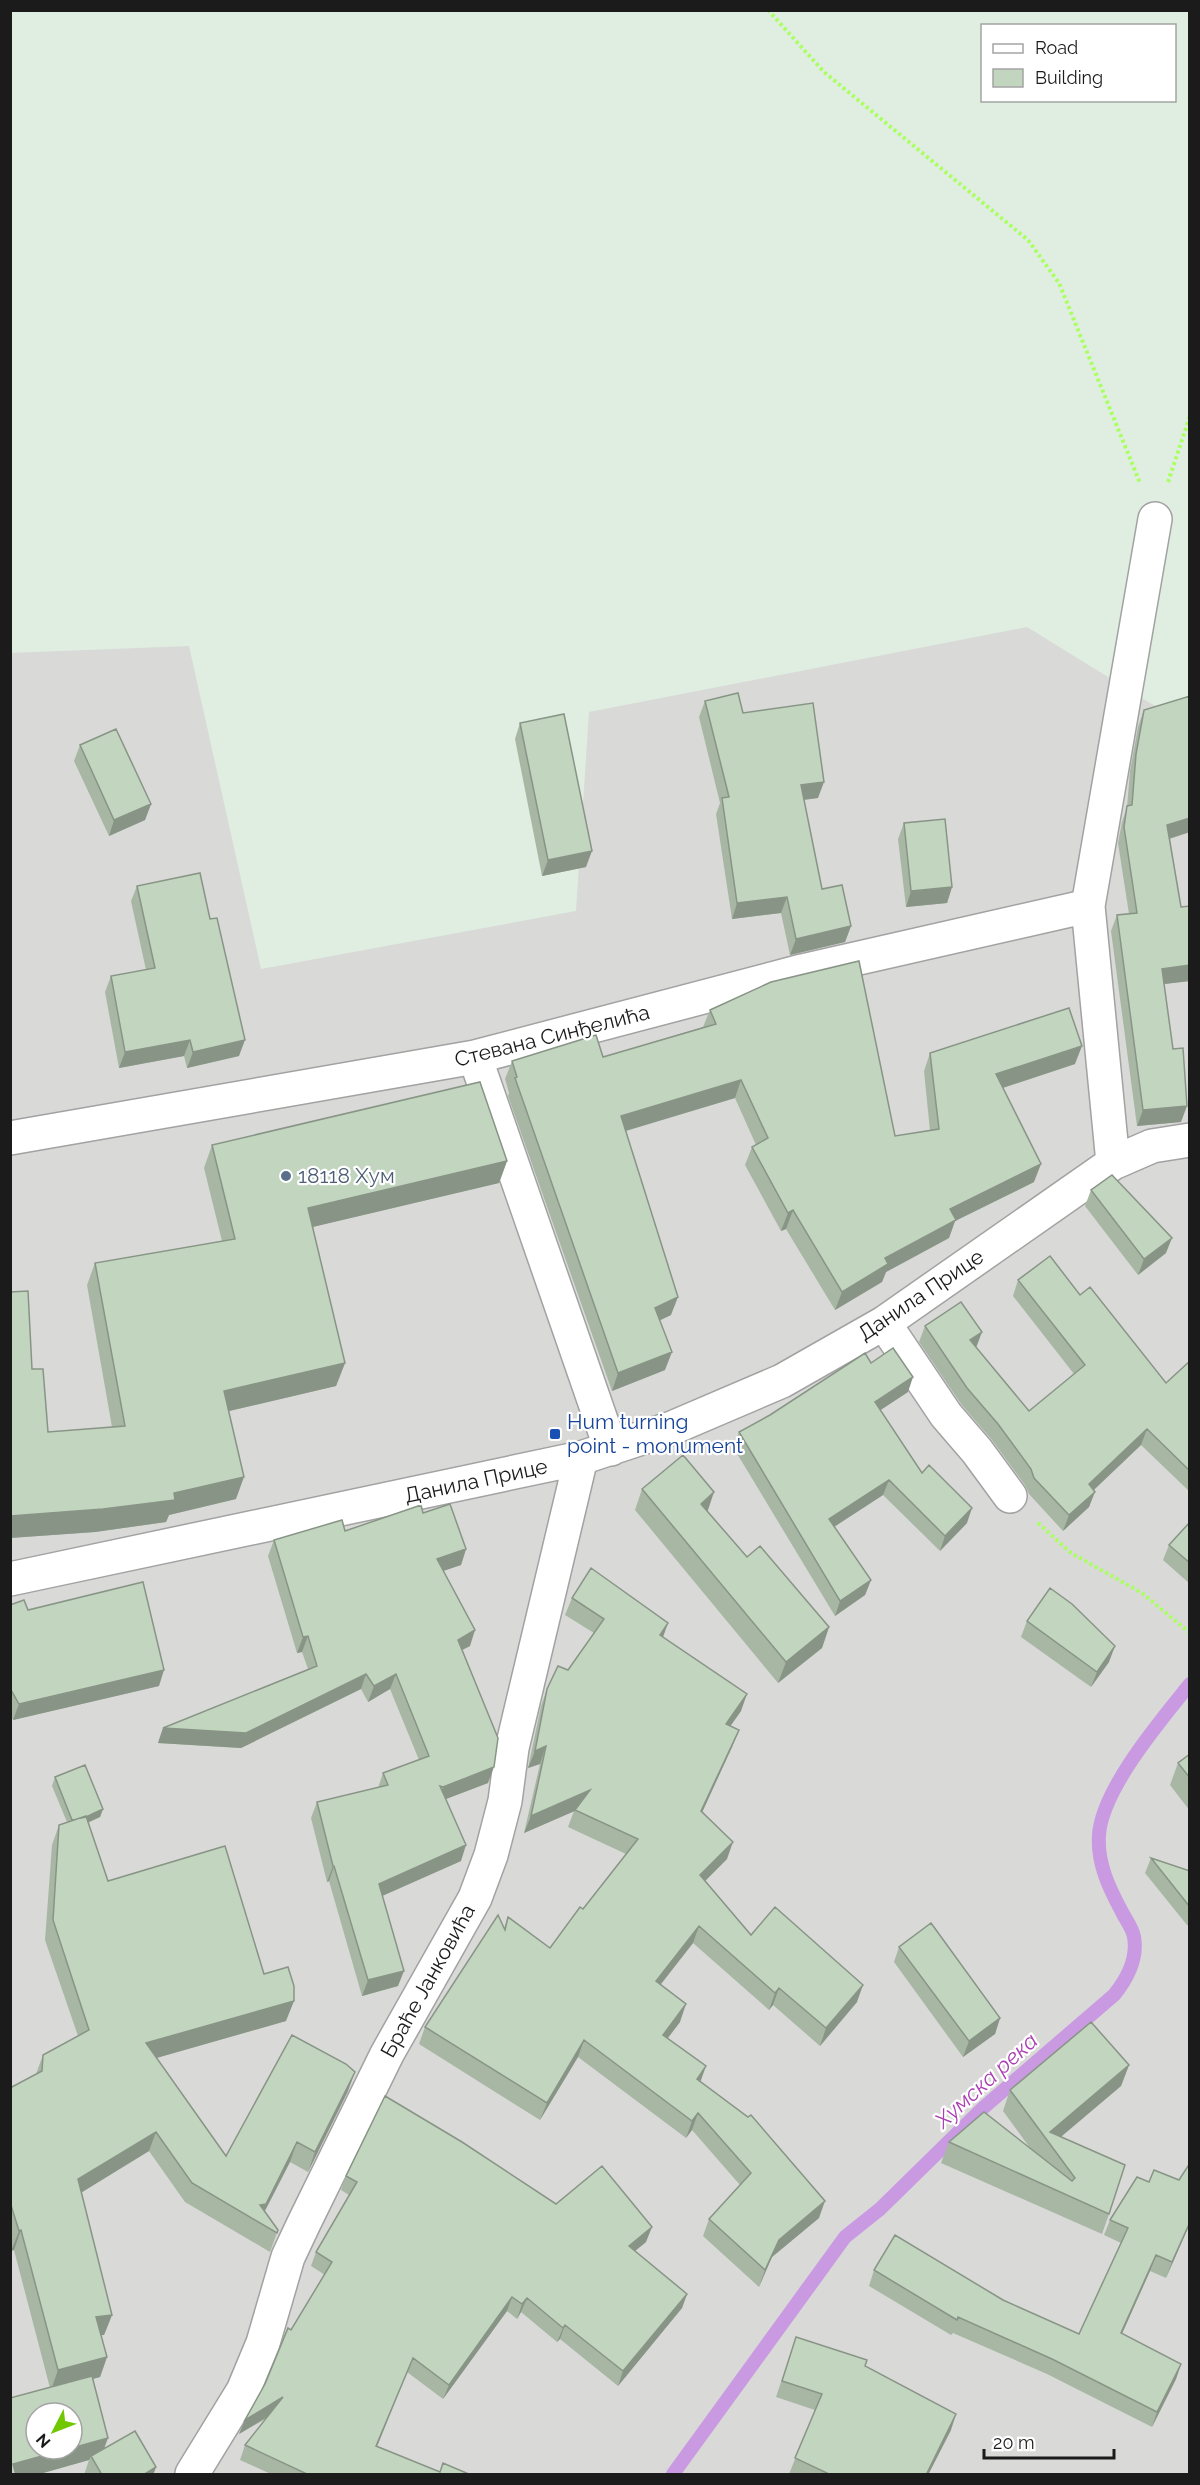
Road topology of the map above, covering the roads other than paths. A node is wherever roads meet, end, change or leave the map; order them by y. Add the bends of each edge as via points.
1 (1155, 519) road end
2 (1088, 906) junction
3 (474, 1057) junction
4 (10, 1138) edge
5 (1190, 1140) edge
6 (1113, 1163) junction
7 (884, 1323) junction
8 (596, 1453) junction
9 (1010, 1496) road end
10 (10, 1579) edge
11 (192, 2475) edge

1 - 2 street
2 - 3 street, Стевана Синђелића via 802,971
2 - 6 street
3 - 4 street, Стевана Синђелића
3 - 8 street
5 - 6 street, Данила Прице via 1152,1146
6 - 7 street, Данила Прице
7 - 8 street, Данила Прице via 782,1382 672,1428
7 - 9 street via 946,1414
8 - 10 street, Данила Прице
8 - 11 street, Браће Јанковића via 512,1748 505,1801 491,1855 475,1898 387,2054 314,2202 288,2257 263,2343 243,2391

